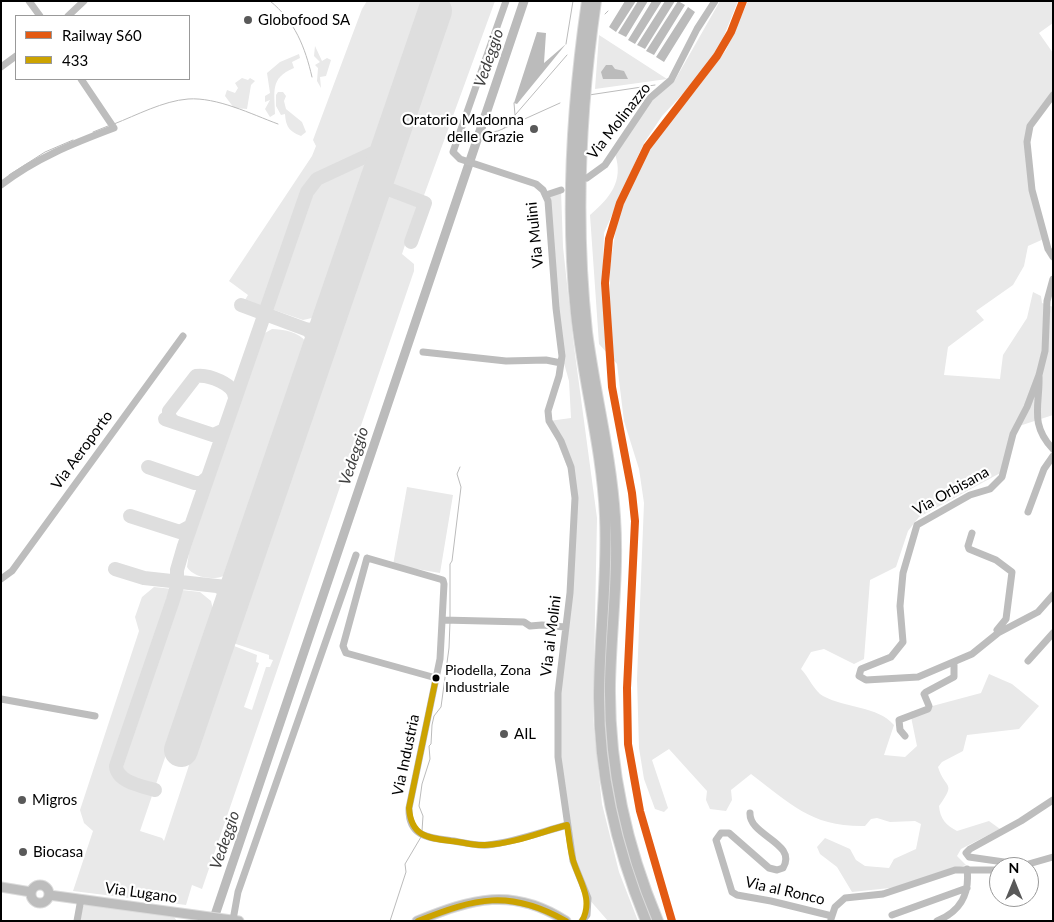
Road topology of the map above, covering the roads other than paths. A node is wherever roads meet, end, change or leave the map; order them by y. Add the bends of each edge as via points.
1 (29, 1) edge
2 (84, 1) edge
3 (506, 1) edge
4 (587, 1) edge
5 (596, 1) edge
6 (715, 1) edge
7 (39, 15) edge
8 (69, 15) edge
9 (15, 57) edge
10 (1, 67) edge
11 (82, 80) edge
12 (1053, 96) edge
13 (586, 178) dead end
14 (1, 184) edge
15 (561, 190) dead end
16 (546, 195) junction
17 (1053, 257) edge
18 (1053, 279) edge
19 (183, 336) dead end
20 (423, 352) dead end
21 (562, 360) junction
22 (1039, 375) junction
23 (1053, 449) edge
24 (1053, 456) edge
25 (1028, 512) dead end
26 (972, 533) dead end
27 (356, 555) dead end
28 (1, 579) edge
29 (1053, 595) edge
30 (443, 620) junction
31 (565, 626) junction
32 (998, 633) junction
33 (1053, 633) edge
34 (1028, 660) dead end
35 (954, 662) junction
36 (436, 678) junction
37 (1, 700) edge
38 (95, 716) dead end
39 (905, 736) dead end
40 (1053, 800) edge
41 (750, 813) dead end
42 (567, 825) junction
43 (1053, 857) edge
44 (989, 860) edge
45 (1039, 861) edge
46 (967, 869) junction
47 (989, 870) edge
48 (1, 887) edge
49 (967, 888) junction
50 (81, 898) junction
51 (892, 915) dead end
52 (832, 919) edge
53 (233, 920) edge
54 (77, 921) edge
55 (417, 921) edge
56 (566, 921) edge
57 (582, 921) edge
58 (646, 921) edge
59 (658, 921) edge
60 (937, 921) edge

1 - 7 street
2 - 8 street
3 - 16 street, Via Mulini via 453,152 455,156 536,184
4 - 58 highway via 573,122 570,220 580,344 605,515 600,732 615,829
5 - 59 highway via 582,121 580,230 588,335 615,518 611,734 630,846
6 - 13 street, Via Molinazzo via 671,80 650,98 605,164
9 - 10 street
11 - 14 street via 114,128 63,148
12 - 17 street via 1030,126 1027,142 1032,190
15 - 16 street
16 - 21 street, Via Mulini
18 - 22 street, Via Orbisana
19 - 28 street, Via Aeroporto via 12,571
20 - 21 street via 506,361
21 - 31 street, Via ai Molini via 548,411 574,484 570,593
22 - 23 street via 1036,413 1045,439
22 - 35 street, Via Orbisana via 1014,434 1000,480 990,489 970,495 916,525 903,573 900,606 903,642 891,658 862,669 859,676 866,680 911,678
24 - 25 street via 1044,469
26 - 32 street, Via Orbisana via 969,549 996,560 1012,572 1006,619
27 - 53 street via 238,892
29 - 32 street, Via Orbisana via 1038,612
30 - 31 street
30 - 36 street, Via Industria
30 - 36 street, Via Industria via 443,580 367,558 343,646 346,653
31 - 42 street, Via ai Molini via 558,693 558,757
32 - 35 street, Via Orbisana via 976,651
33 - 34 street
35 - 39 street via 954,677 924,694 928,709 899,720 900,730
36 - 42 street, Via Industria via 409,808 412,826 422,835 490,844
37 - 38 street
40 - 44 street via 966,853 969,857
41 - 52 street, Via al Ronco via 751,821 782,850 786,862 783,868 769,868 729,833 721,833 716,840 732,892
42 - 57 street, Via ai Molini via 573,861 588,898 587,915
43 - 45 street
46 - 47 street
46 - 49 street
46 - 52 street via 945,872 883,894 845,898 834,907
48 - 50 main road, Via Lugano via 31,892 37,903 49,895
49 - 51 street
49 - 60 street via 956,912
50 - 53 main road, Via Lugano
50 - 54 street
55 - 56 main road via 467,902 502,898 536,905

